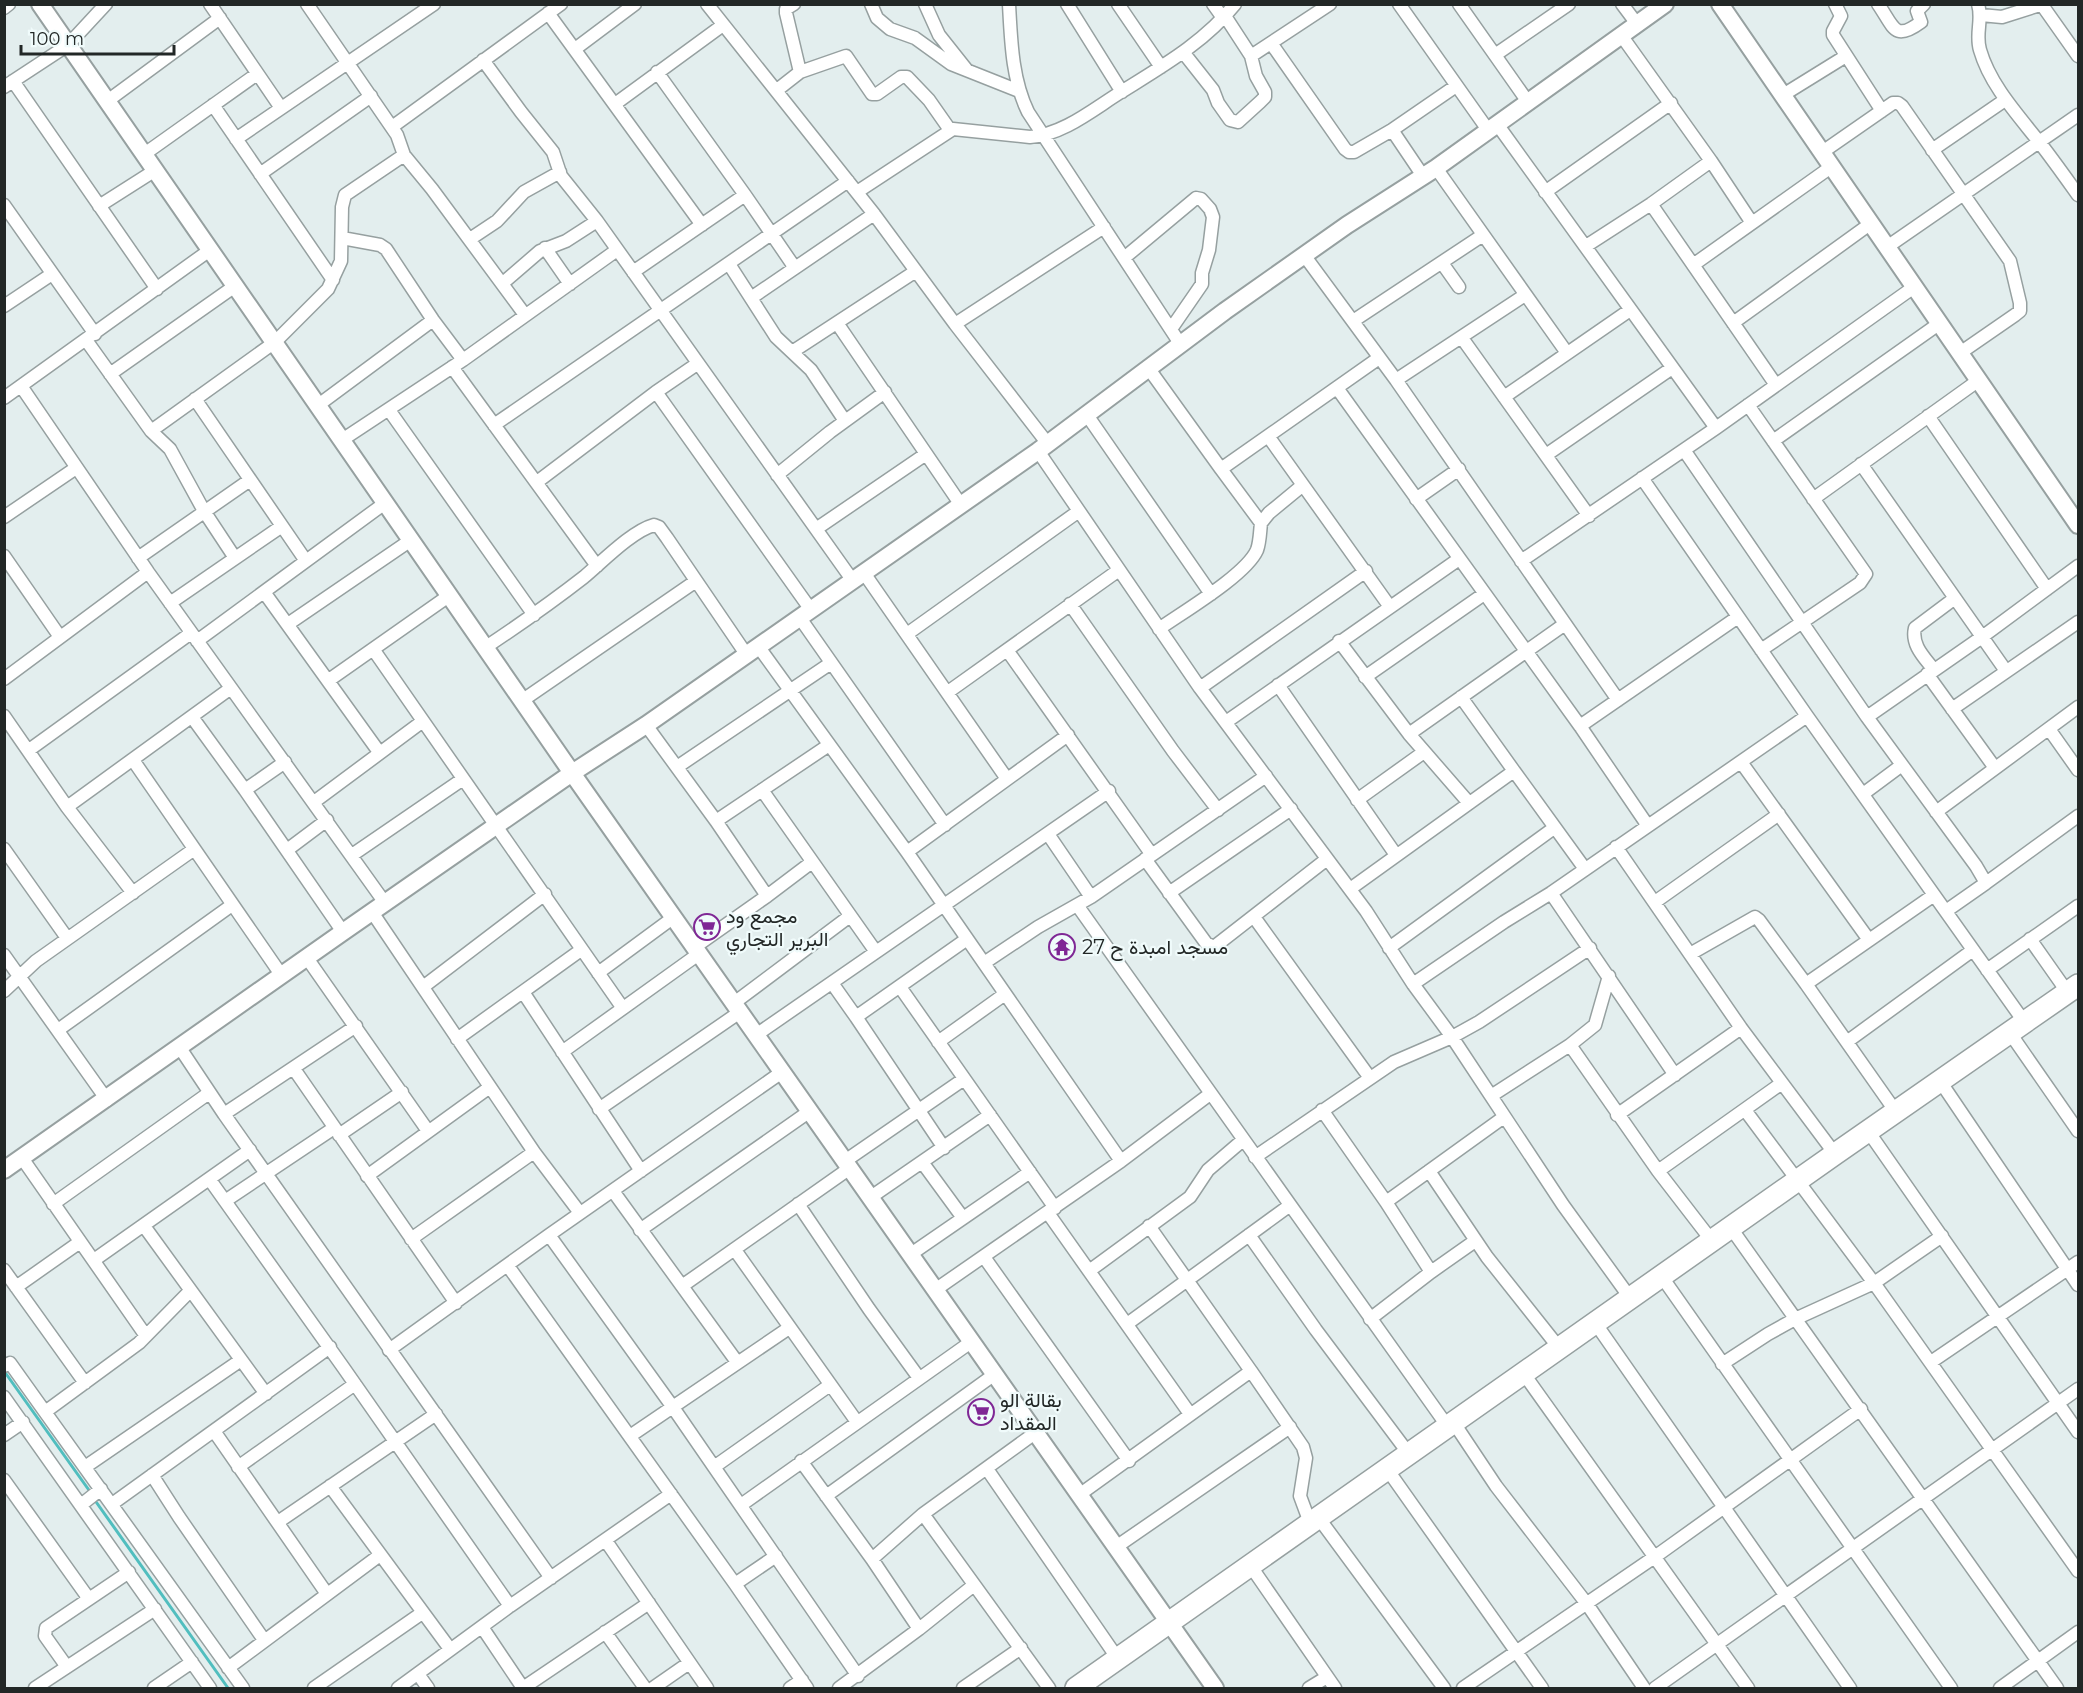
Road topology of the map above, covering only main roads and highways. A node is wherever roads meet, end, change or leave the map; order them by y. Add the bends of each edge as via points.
1 (2073, 989) edge
2 (1097, 1682) edge
3 (1076, 1689) edge

1 - 2 highway via 1250,1565 1118,1659
2 - 3 highway

